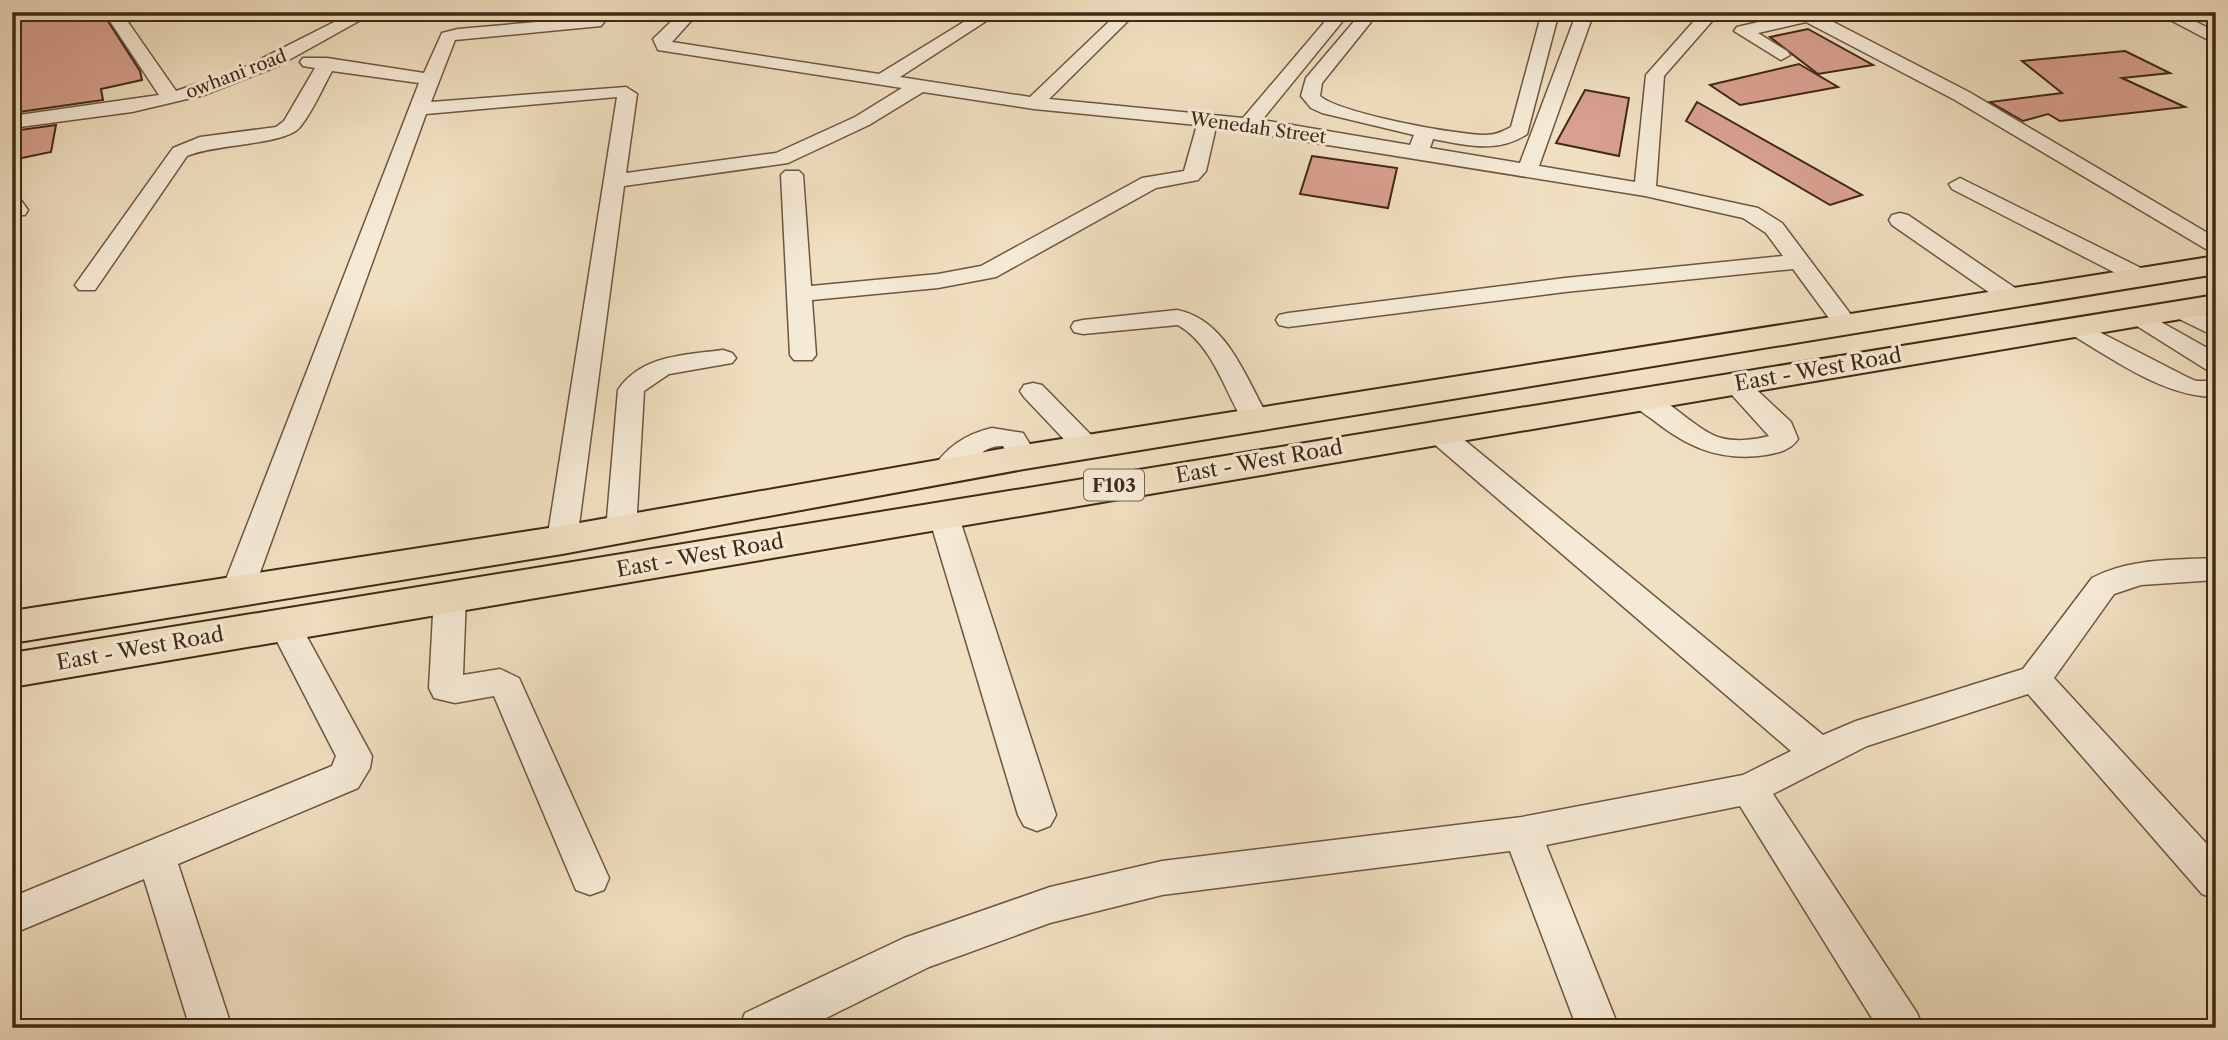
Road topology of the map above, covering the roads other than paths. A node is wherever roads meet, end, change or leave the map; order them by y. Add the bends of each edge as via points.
1 (112, 12) edge
2 (691, 12) edge
3 (1129, 12) edge
4 (1342, 12) edge
5 (1371, 12) edge
6 (1551, 12) edge
7 (1586, 12) edge
8 (1712, 12) edge
9 (2162, 12) edge
10 (985, 13) edge
11 (1802, 14) edge
12 (355, 15) edge
13 (595, 22) dead end
14 (2216, 39) edge
15 (1781, 55) dead end
16 (281, 58) junction
17 (327, 64) junction
18 (430, 79) junction
19 (882, 80) junction
20 (1899, 81) dead end
21 (919, 86) junction
22 (171, 98) junction
23 (1034, 103) junction
24 (418, 109) junction
25 (1208, 120) junction
26 (12, 122) edge
27 (1248, 124) junction
28 (1425, 131) junction
29 (1418, 153) junction
30 (1527, 171) junction
31 (792, 175) dead end
32 (615, 181) junction
33 (1960, 184) dead end
34 (1645, 190) junction
35 (1900, 220) dead end
36 (2216, 248) edge
37 (2216, 257) edge
38 (1801, 261) junction
39 (2216, 265) edge
40 (2141, 276) junction
41 (86, 285) dead end
42 (799, 294) junction
43 (2012, 297) junction
44 (2198, 307) edge
45 (2138, 316) junction
46 (1288, 320) dead end
47 (1846, 324) junction
48 (2074, 326) junction
49 (1083, 327) dead end
50 (2216, 330) edge
51 (803, 355) dead end
52 (723, 358) dead end
53 (2216, 364) edge
54 (1735, 384) junction
55 (2216, 389) edge
56 (1032, 391) dead end
57 (1641, 398) junction
58 (1256, 420) junction
59 (1436, 431) junction
60 (1087, 447) junction
61 (943, 514) junction
62 (621, 530) junction
63 (562, 540) junction
64 (2216, 569) edge
65 (237, 592) junction
66 (450, 596) junction
67 (284, 624) junction
68 (12, 627) edge
69 (12, 670) edge
70 (2035, 679) junction
71 (1819, 753) junction
72 (1749, 789) junction
73 (1037, 815) dead end
74 (1522, 833) junction
75 (157, 857) junction
76 (590, 878) dead end
77 (2216, 882) edge
78 (12, 916) edge
79 (211, 1028) edge
80 (760, 1028) edge
81 (1598, 1028) edge
82 (1902, 1028) edge

1 - 22 street
2 - 19 street, Wenedah Street via 662,39 664,46
3 - 23 street
4 - 27 street
5 - 28 street via 1312,82 1311,98 1334,111
6 - 28 street via 1520,130 1512,137 1490,141
7 - 30 street
8 - 34 street via 1655,75
9 - 14 street
10 - 19 street
11 - 15 street via 1743,31
11 - 36 street via 1962,96
12 - 16 street, owhani road
13 - 18 street via 452,35
16 - 17 street
16 - 22 street, owhani road via 220,84
17 - 18 street
17 - 41 street via 292,125 282,132 200,143 180,152
18 - 24 street
19 - 21 street, Wenedah Street
20 - 37 street
21 - 23 street, Wenedah Street
21 - 32 street via 862,121 781,159
22 - 26 street, owhani road
23 - 25 street, Wenedah Street
24 - 32 street via 625,92
24 - 65 street
25 - 27 street, Wenedah Street
25 - 42 street via 1191,176 1150,183 1007,264 967,276
27 - 29 street, Wenedah Street
28 - 29 street
29 - 30 street, Wenedah Street
30 - 34 street, Wenedah Street
31 - 42 street
32 - 63 street
33 - 40 street
34 - 38 street, Wenedah Street via 1764,219
35 - 43 street
38 - 46 street
38 - 47 street, Wenedah Street
39 - 40 main road, East - West Road / F103
40 - 43 main road, East - West Road / F103
42 - 51 street
43 - 47 main road, East - West Road / F103
44 - 45 main road, East - West Road / F103
44 - 50 street
45 - 48 main road, East - West Road / F103
45 - 53 street
47 - 58 main road, East - West Road / F103
48 - 54 main road, East - West Road / F103
48 - 55 street via 2176,382
49 - 58 street via 1166,317 1188,319 1214,344
52 - 62 street via 654,369 640,377 631,390
54 - 57 main road, East - West Road / F103
54 - 57 street via 1781,428 1784,439 1738,451 1716,448
56 - 60 street
57 - 59 main road, East - West Road / F103
58 - 60 main road, East - West Road / F103
59 - 61 main road, East - West Road / F103
59 - 71 street
60 - 62 main road, East - West Road / F103
61 - 66 main road, East - West Road / F103
61 - 73 street
62 - 63 main road, East - West Road / F103
63 - 65 main road, East - West Road / F103
64 - 70 street via 2112,580
65 - 68 main road, East - West Road / F103
66 - 67 main road, East - West Road / F103
66 - 76 street via 446,688 499,682 507,687
67 - 69 main road, East - West Road / F103
67 - 75 street via 354,756 352,768 334,784
70 - 71 street via 1856,735
70 - 77 street
71 - 72 street
72 - 74 street
72 - 82 street
74 - 80 street via 1162,878 1050,905 918,952
74 - 81 street
75 - 78 street
75 - 79 street

